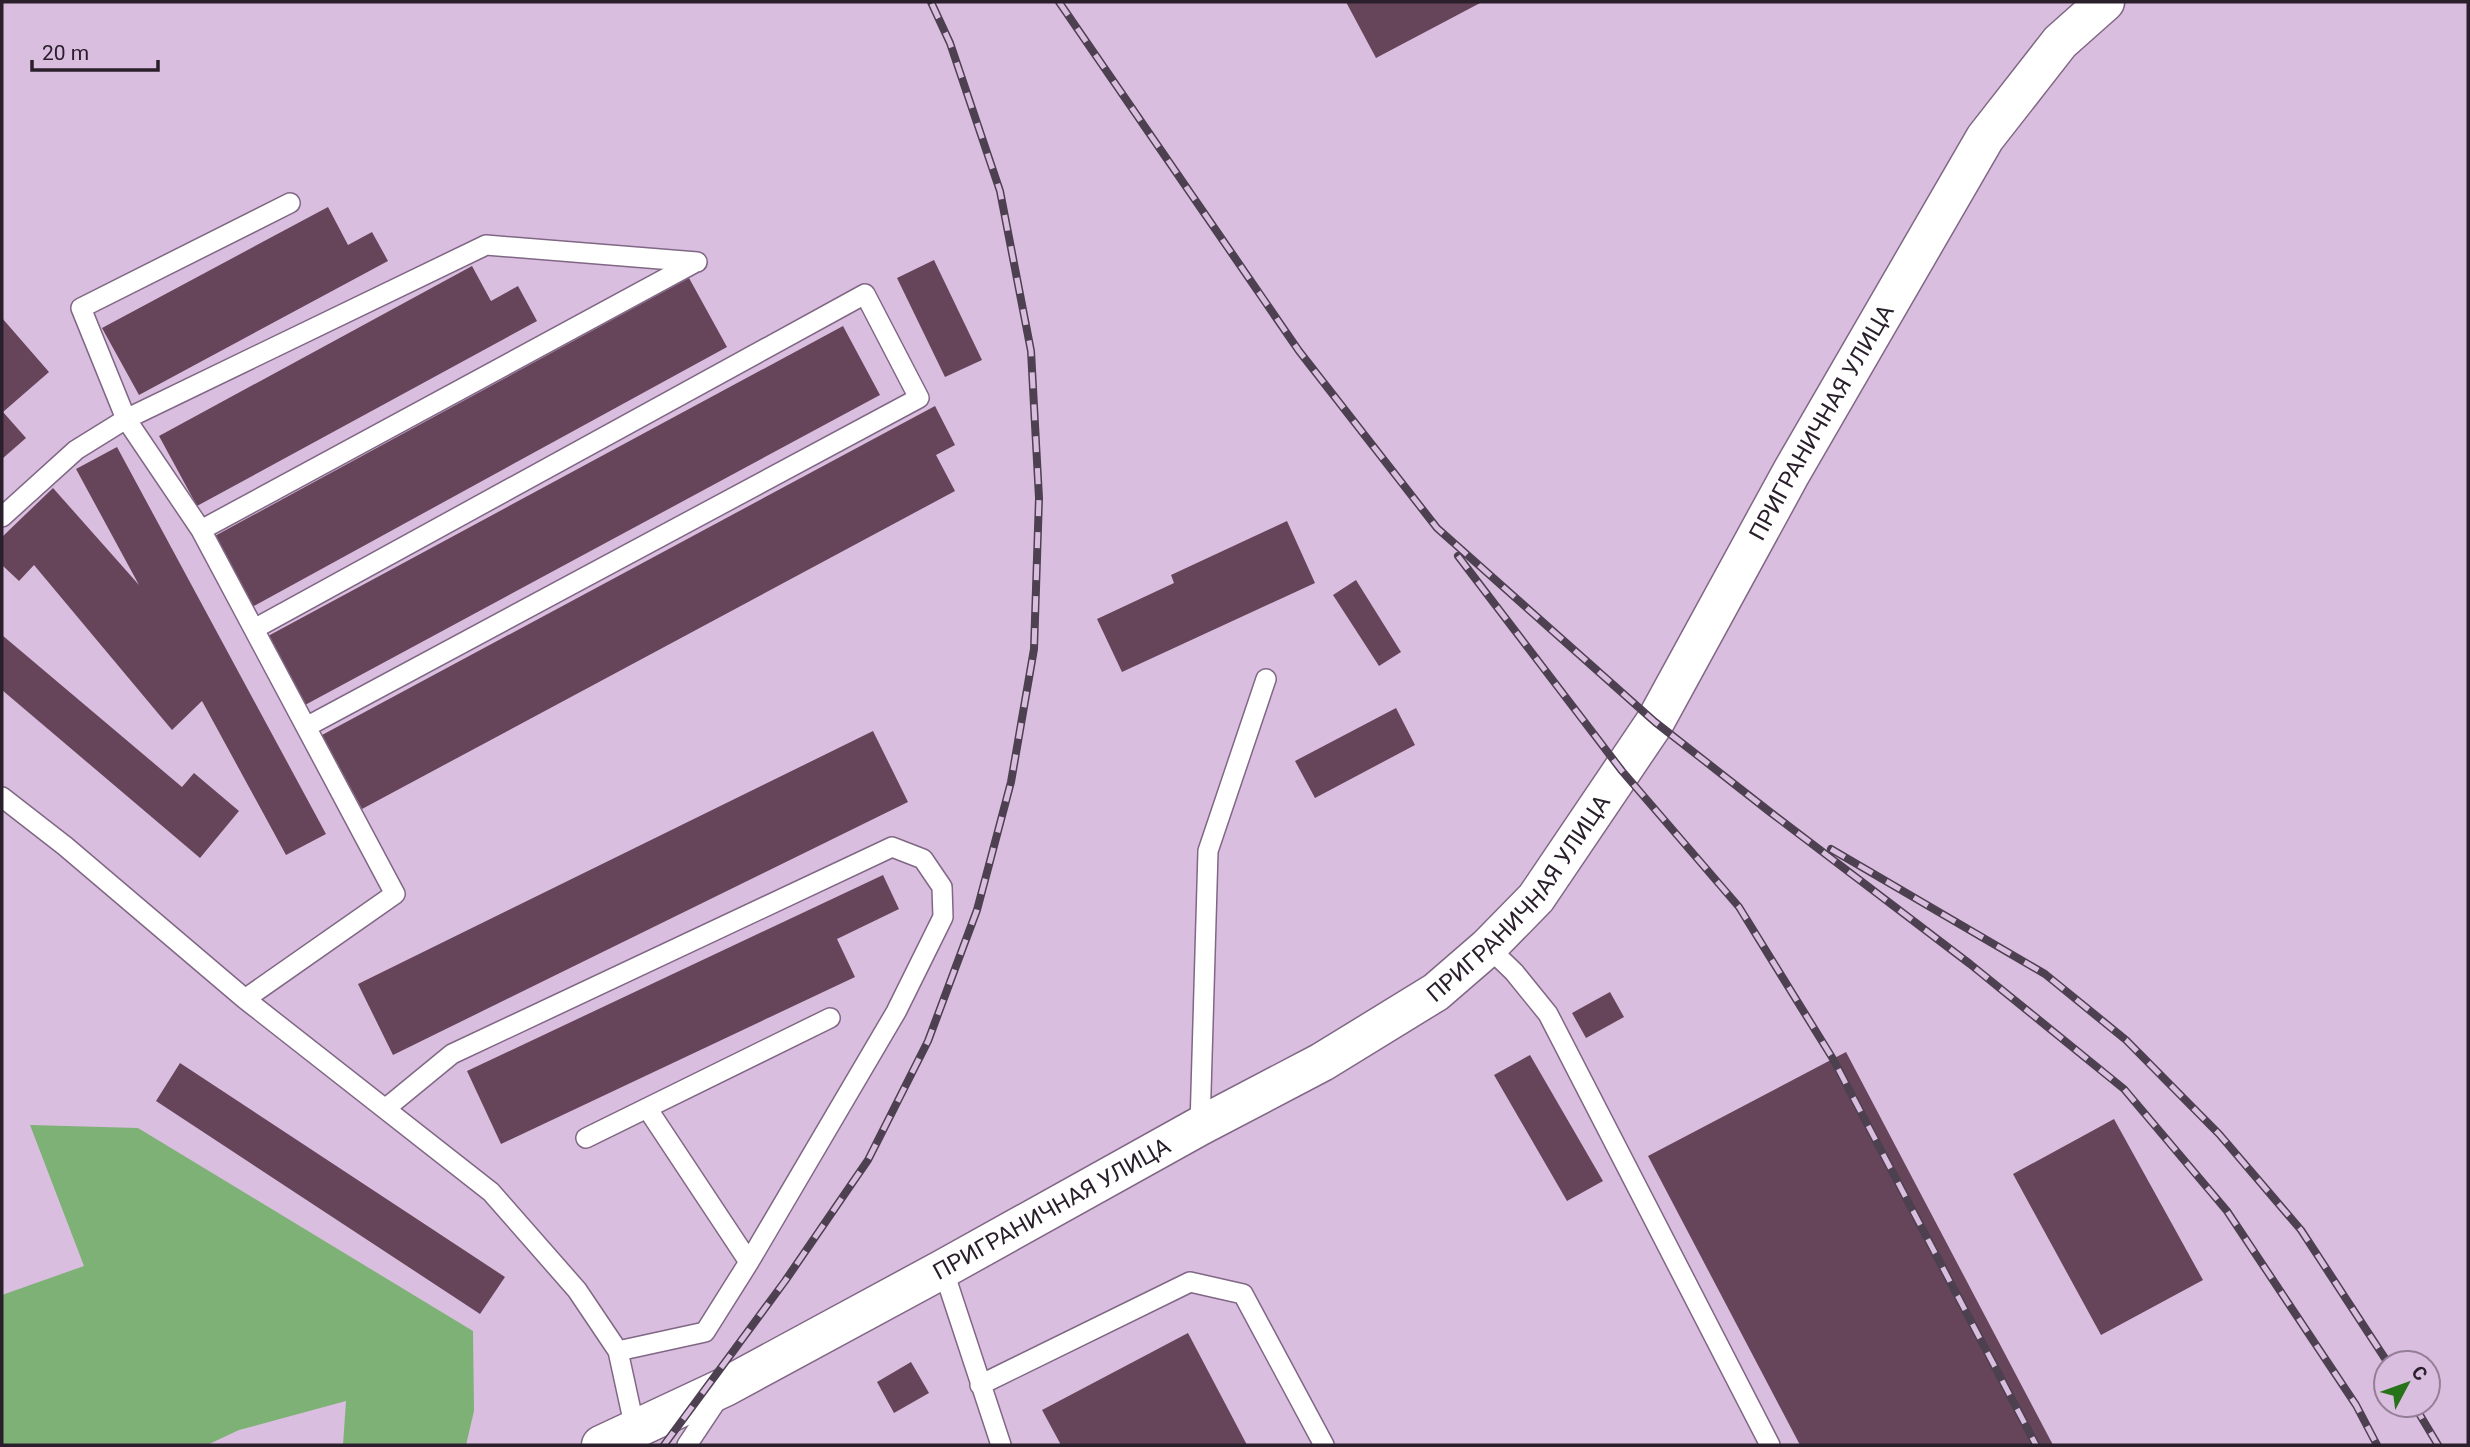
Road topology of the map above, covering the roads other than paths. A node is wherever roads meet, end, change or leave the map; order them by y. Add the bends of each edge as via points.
1 (2105, 2) edge
2 (290, 203) dead end
3 (126, 419) junction
4 (2, 517) edge
5 (201, 530) junction
6 (254, 629) junction
7 (1266, 679) dead end
8 (306, 727) junction
9 (2, 797) edge
10 (1488, 947) junction
11 (245, 999) junction
12 (830, 1018) dead end
13 (385, 1108) junction
14 (646, 1108) junction
15 (1200, 1126) junction
16 (586, 1138) dead end
17 (749, 1262) junction
18 (943, 1269) junction
19 (618, 1351) junction
20 (980, 1385) junction
21 (725, 1387) junction
22 (635, 1429) junction
23 (601, 1445) edge
24 (687, 1445) edge
25 (1000, 1445) edge
26 (1324, 1445) edge
27 (1770, 1445) edge

1 - 10 street, ПРИГРАНИЧНАЯ УЛИЦА via 2060,42 1986,138 1791,473 1655,722 1536,898
2 - 3 lane via 81,309
3 - 4 lane via 76,450
3 - 5 lane
3 - 5 lane via 486,245 697,262
5 - 6 lane
6 - 8 lane
6 - 8 lane via 865,295 919,398
7 - 15 lane via 1208,852
8 - 11 lane via 395,894
9 - 11 lane
10 - 15 street, ПРИГРАНИЧНАЯ УЛИЦА via 1436,992 1322,1062
10 - 27 lane via 1548,1014
11 - 13 lane
12 - 14 lane
13 - 17 lane via 452,1054 892,847 923,859 942,887 943,917 896,1012
13 - 19 lane via 491,1192 578,1290
14 - 16 lane
14 - 17 lane
15 - 18 street, ПРИГРАНИЧНАЯ УЛИЦА
17 - 19 lane via 705,1332
18 - 20 lane
18 - 21 street, ПРИГРАНИЧНАЯ УЛИЦА
19 - 22 lane
20 - 25 lane
20 - 26 lane via 1190,1282 1243,1294
21 - 22 street, ПРИГРАНИЧНАЯ УЛИЦА
21 - 24 lane
22 - 23 street, ПРИГРАНИЧНАЯ УЛИЦА

